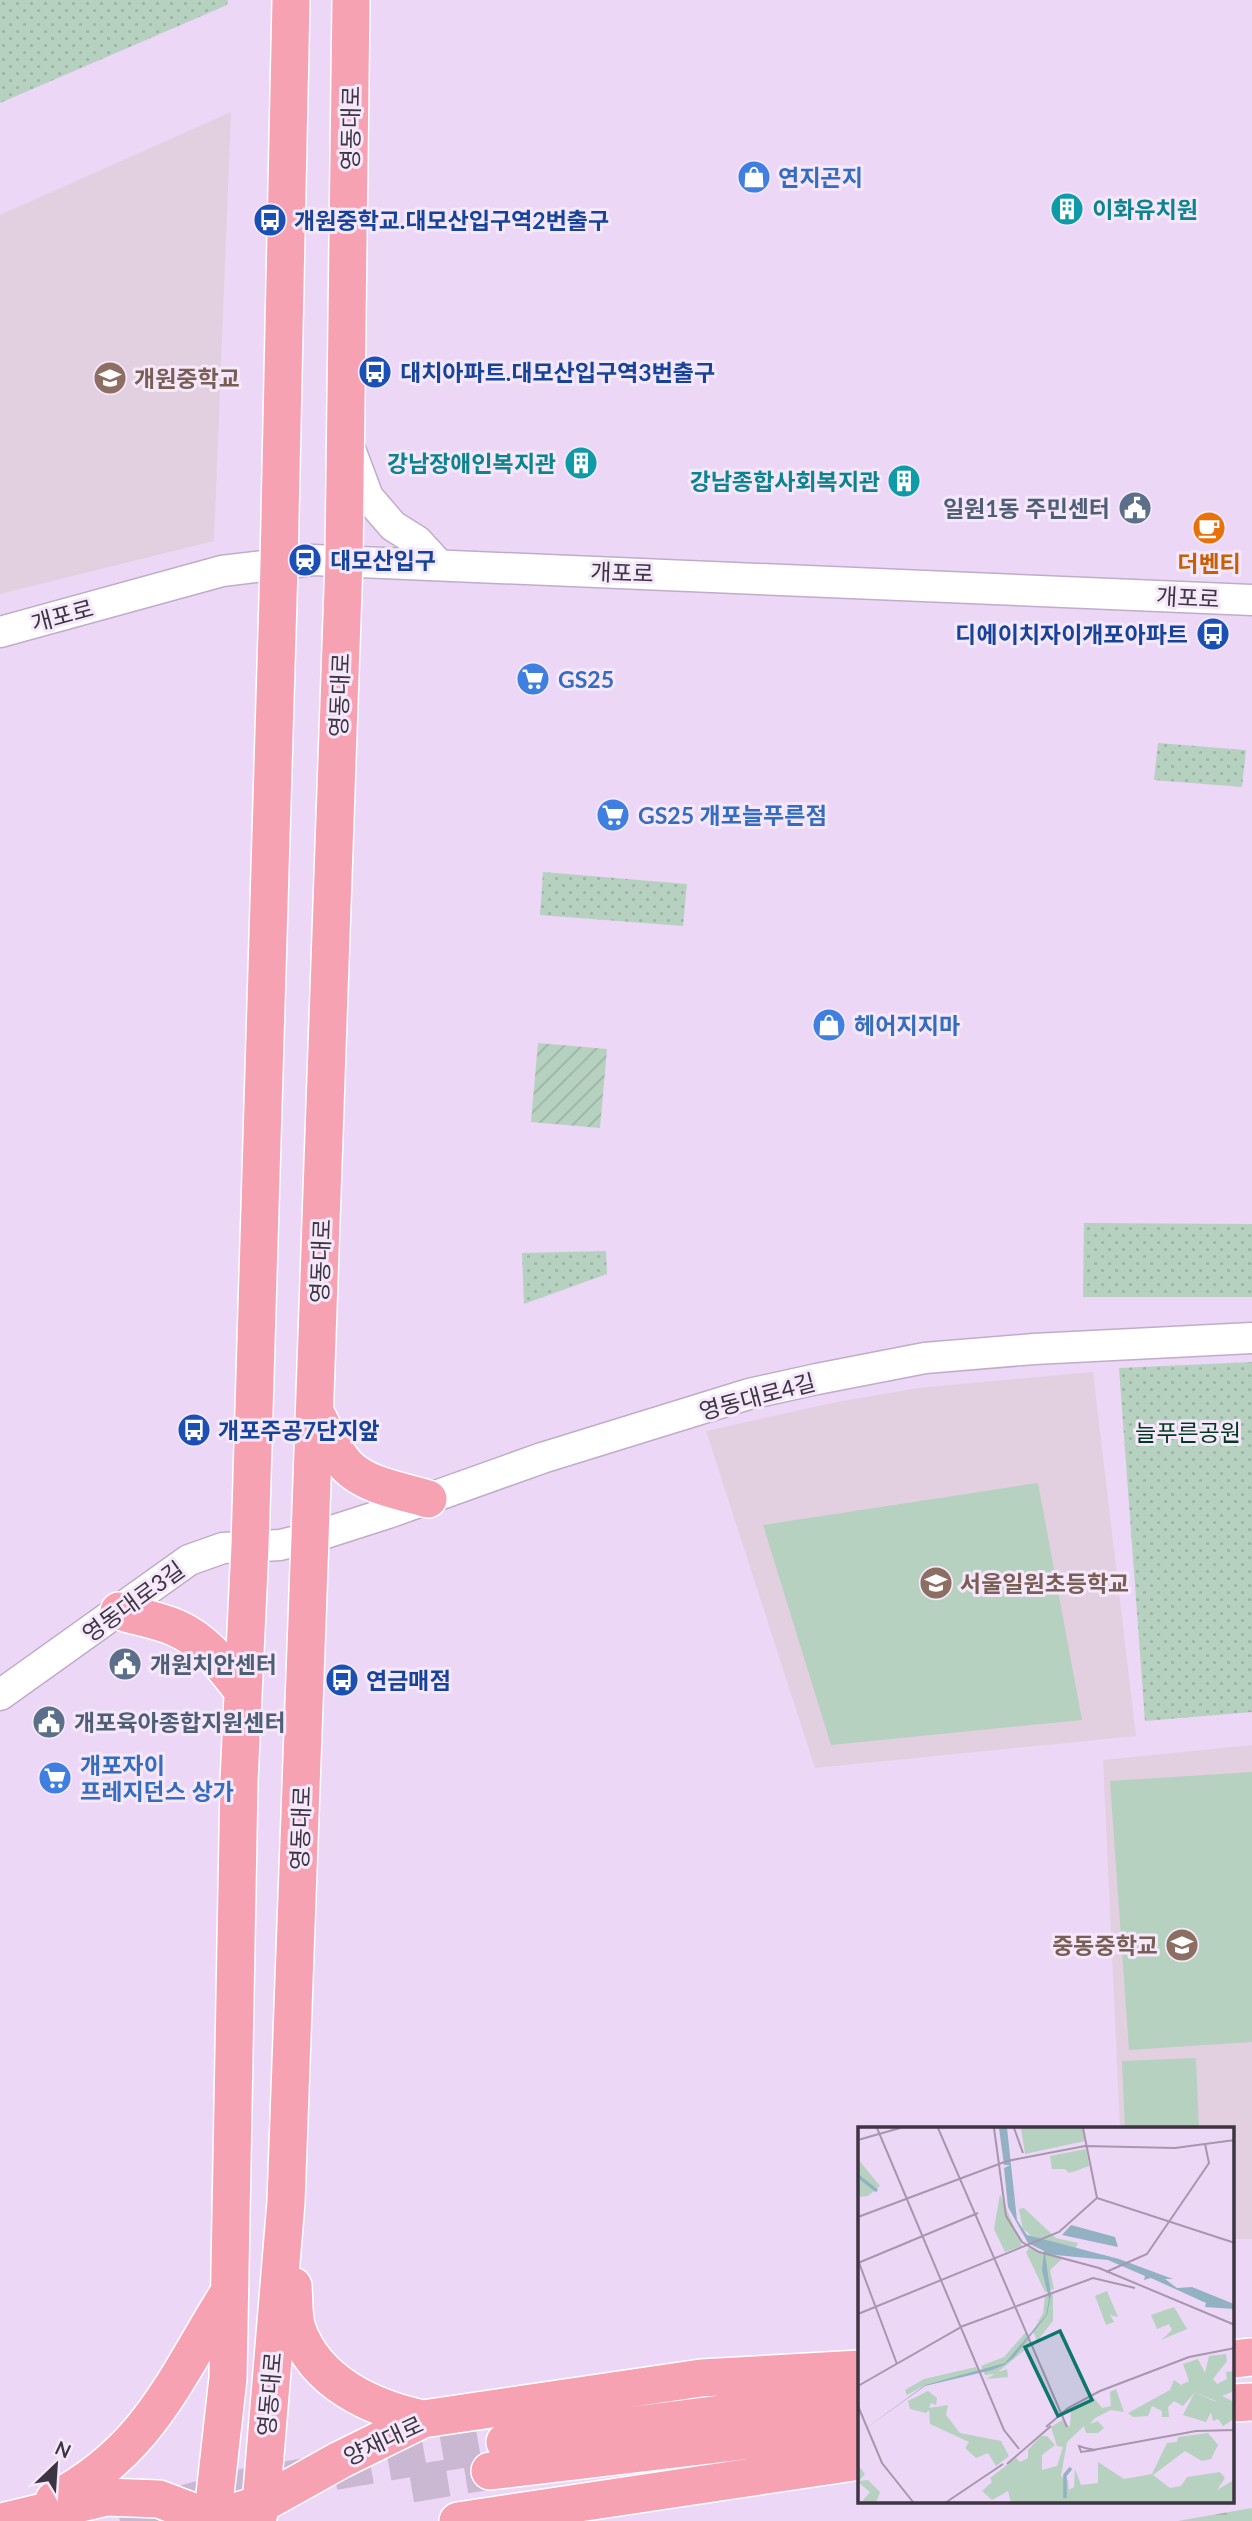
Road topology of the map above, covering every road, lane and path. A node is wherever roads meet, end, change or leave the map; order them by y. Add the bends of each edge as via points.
1 (290, 0) edge
2 (351, 0) edge
3 (346, 437) junction
4 (344, 560) junction
5 (279, 565) junction
6 (439, 565) junction
7 (1252, 600) edge
8 (0, 632) edge
9 (1252, 1338) edge
10 (315, 1411) junction
11 (428, 1499) junction
12 (280, 1543) junction
13 (119, 1611) junction
14 (243, 1691) junction
15 (0, 1695) edge
16 (286, 2202) junction
17 (228, 2293) junction
18 (1234, 2353) edge
19 (1252, 2355) edge
20 (1234, 2359) edge
21 (858, 2368) edge
22 (858, 2396) edge
23 (424, 2419) junction
24 (858, 2427) edge
25 (858, 2461) edge
26 (259, 2512) edge
27 (16, 2520) edge
28 (212, 2520) edge
29 (458, 2521) edge

1 - 5 main road, 영동대로
2 - 3 main road, 영동대로
3 - 4 main road, 영동대로
3 - 6 street via 368,497 393,526 417,541
4 - 5 street, 개포로
4 - 6 street, 개포로
4 - 10 main road, 영동대로
5 - 8 street, 개포로 via 222,571
5 - 12 main road, 영동대로
6 - 7 street, 개포로
9 - 11 street, 영동대로4길 via 925,1359 830,1377 749,1394 542,1458
10 - 11 main road via 348,1468 372,1482
10 - 12 main road, 영동대로
11 - 12 street, 영동대로4길
12 - 13 street, 영동대로3길 via 223,1548 189,1560
12 - 14 main road, 영동대로
12 - 16 main road, 영동대로
13 - 14 main road via 192,1636 211,1651
13 - 15 street, 영동대로3길
14 - 17 main road, 영동대로
16 - 23 main road via 296,2327 308,2349 332,2378 363,2400
16 - 26 main road, 영동대로
17 - 27 main road via 146,2427 71,2491
17 - 28 main road, 영동대로 via 228,2378
18 - 19 main road
19 - 20 main road
21 - 23 main road, 양재대로 via 701,2378
22 - 24 main road via 497,2456
23 - 26 main road, 양재대로 via 340,2460
25 - 29 main road
26 - 28 main road, 양재대로
27 - 28 main road via 106,2497 159,2499

